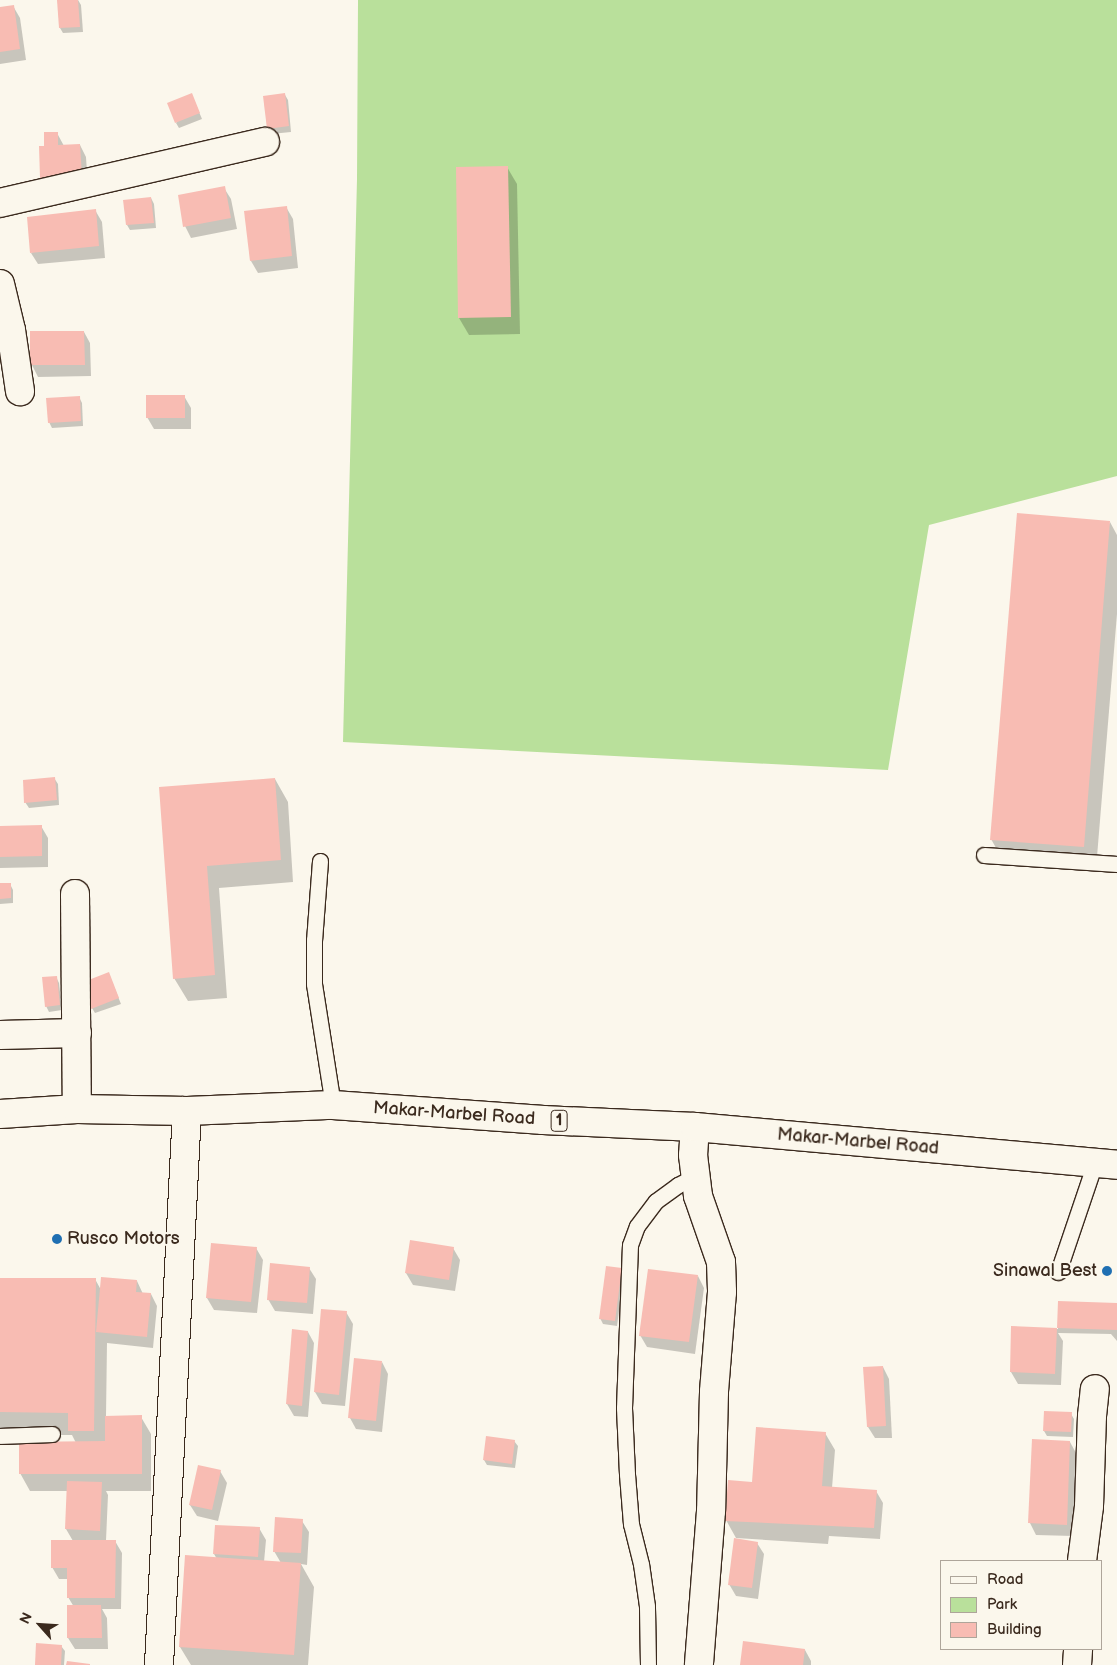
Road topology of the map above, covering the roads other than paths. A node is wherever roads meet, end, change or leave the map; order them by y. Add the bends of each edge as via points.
1 (265, 142) dead end
2 (0, 203) edge
3 (0, 284) edge
4 (20, 391) dead end
5 (984, 855) dead end
6 (320, 861) dead end
7 (1117, 864) edge
8 (75, 894) dead end
9 (77, 1034) junction
10 (0, 1035) edge
11 (334, 1105) junction
12 (77, 1109) junction
13 (187, 1111) junction
14 (0, 1114) edge
15 (695, 1127) junction
16 (1106, 1164) edge
17 (696, 1176) junction
18 (1058, 1272) dead end
19 (1095, 1389) dead end
20 (52, 1434) dead end
21 (0, 1436) edge
22 (1082, 1560) edge
23 (1078, 1650) edge
24 (159, 1665) edge
25 (648, 1665) edge
26 (699, 1665) edge
27 (1077, 1665) edge

1 - 2 street
3 - 4 street via 12,330
5 - 7 lane
6 - 11 lane via 314,932 314,984
8 - 9 street
9 - 10 street
9 - 12 street
11 - 13 street, Makar-Marbel Road / 1
11 - 15 street, Makar-Marbel Road / 1
12 - 13 street, Makar-Marbel Road / 1
12 - 14 street, Makar-Marbel Road / 1
13 - 24 street
15 - 16 street, Makar-Marbel Road / 1
15 - 17 street via 693,1155
16 - 18 lane via 1060,1260
17 - 25 lane via 656,1201 637,1226 630,1245 624,1408 631,1524 647,1606
17 - 26 street via 698,1196 721,1262 722,1292
19 - 22 street via 1089,1506
20 - 21 lane
23 - 27 street

